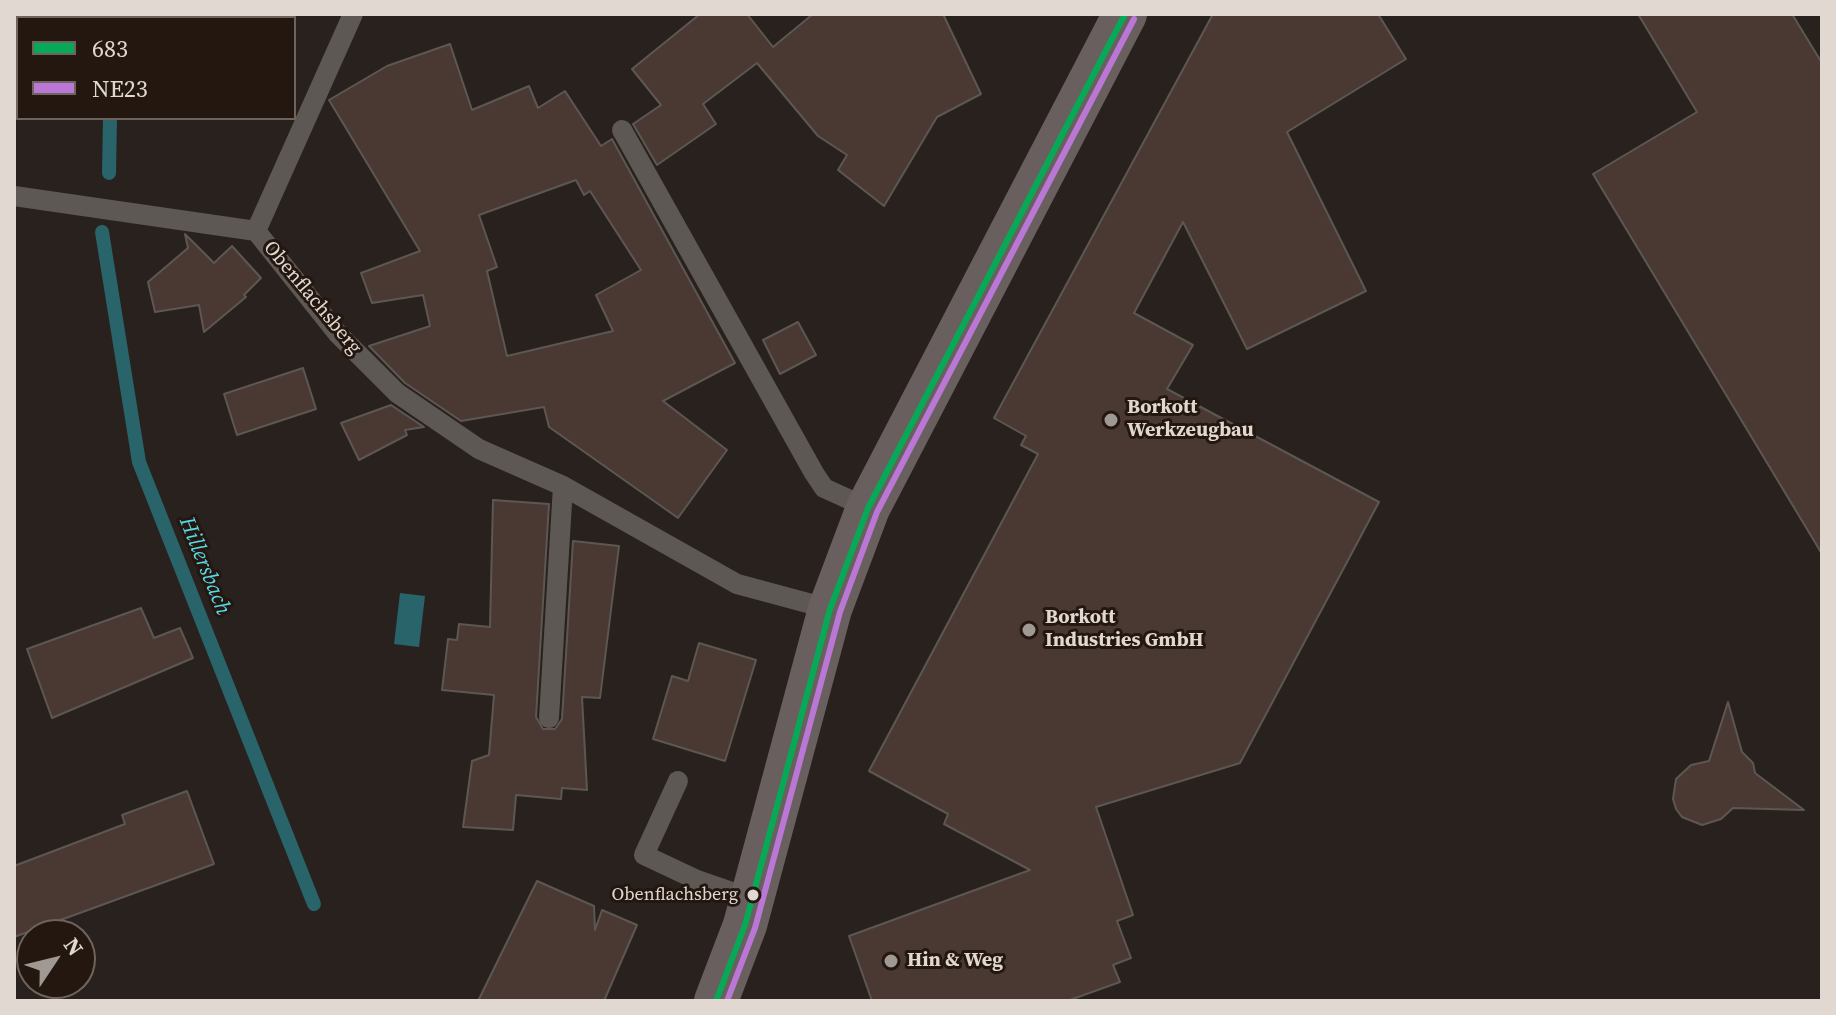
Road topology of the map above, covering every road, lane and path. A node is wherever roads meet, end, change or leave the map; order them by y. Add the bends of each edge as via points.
1 (353, 14) edge
2 (1125, 14) edge
3 (622, 130) dead end
4 (14, 196) edge
5 (256, 231) junction
6 (563, 486) junction
7 (868, 508) junction
8 (830, 609) junction
9 (549, 718) dead end
10 (678, 781) dead end
11 (752, 899) junction
12 (716, 1001) edge

1 - 5 lane, Obenflachsberg
2 - 7 main road
3 - 7 lane via 814,473 824,488
4 - 5 lane, Obenflachsberg
5 - 6 lane, Obenflachsberg via 338,334 397,393 479,449
6 - 8 lane, Obenflachsberg via 737,584
6 - 9 lane
7 - 8 main road
8 - 11 main road
10 - 11 lane via 644,855
11 - 12 main road

